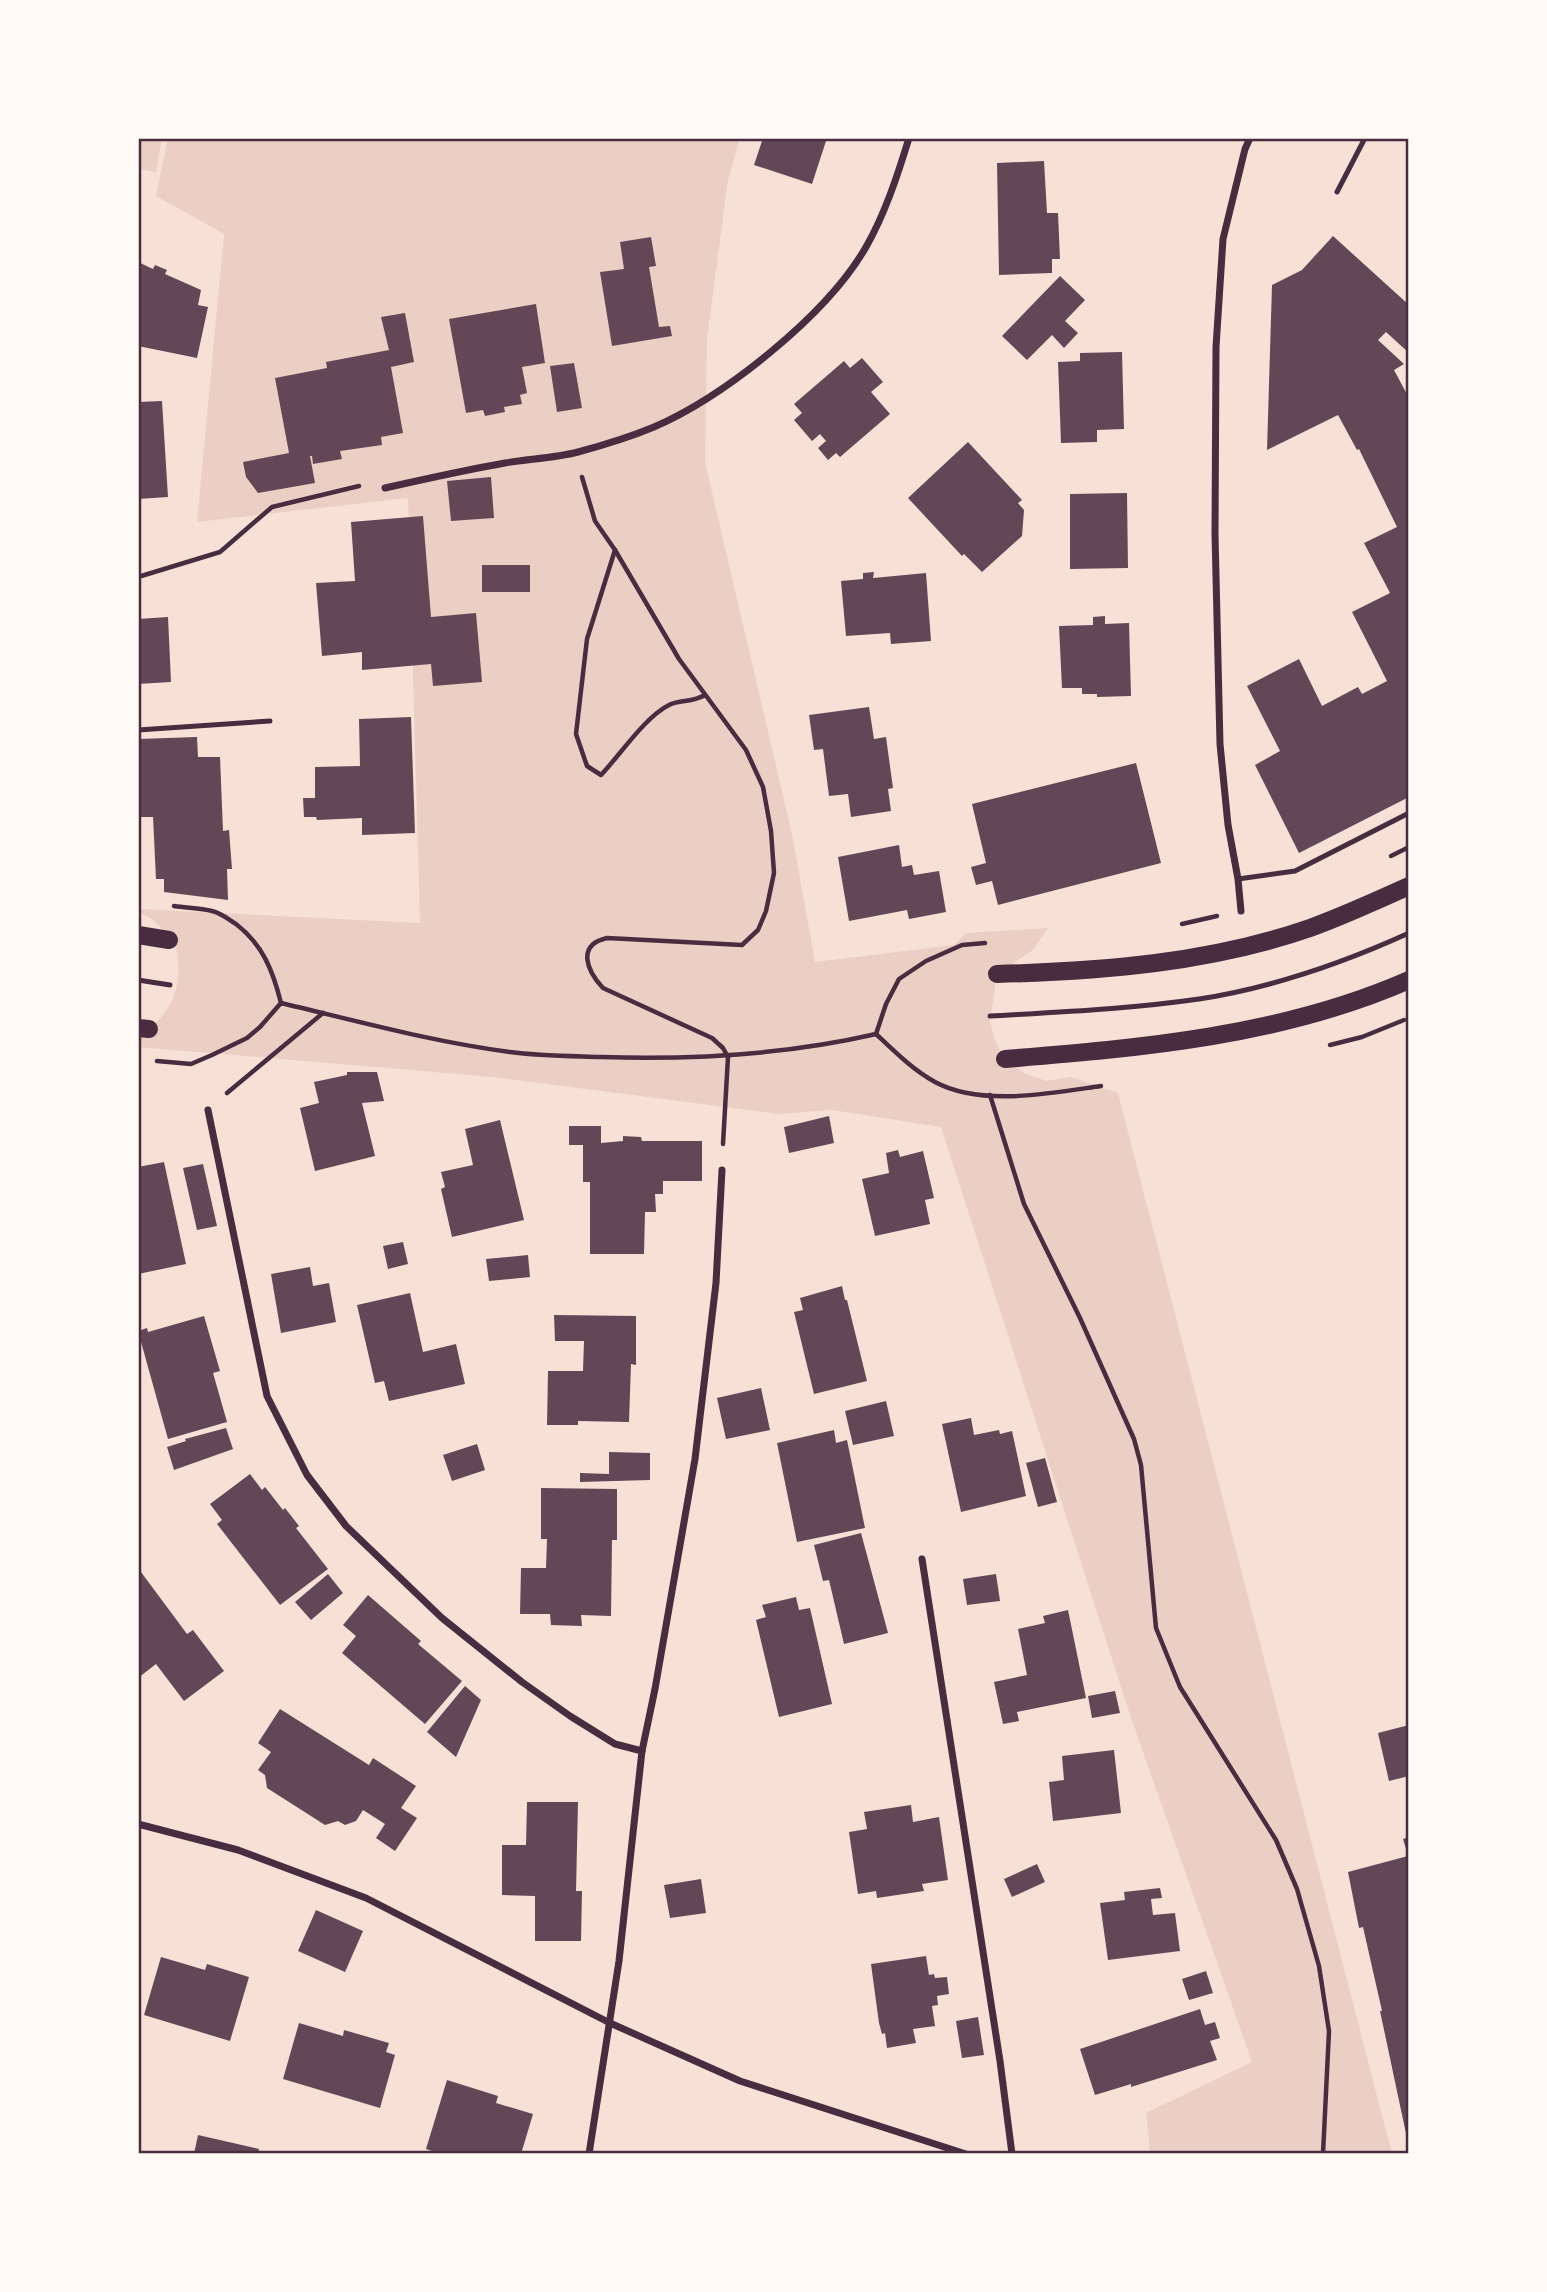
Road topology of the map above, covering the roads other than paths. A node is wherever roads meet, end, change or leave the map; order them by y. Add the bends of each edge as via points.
1 (909, 138) edge
2 (1250, 138) edge
3 (1365, 138) edge
4 (1337, 191) dead end
5 (385, 488) road end
6 (270, 721) dead end
7 (138, 730) edge
8 (1409, 813) edge
9 (1238, 879) junction
10 (1409, 886) edge
11 (1241, 911) road end
12 (1409, 933) edge
13 (138, 935) edge
14 (169, 940) dead end
15 (997, 974) dead end
16 (138, 980) edge
17 (1409, 980) edge
18 (170, 985) dead end
19 (990, 1016) dead end
20 (1005, 1059) dead end
21 (208, 1110) road end
22 (722, 1170) road end
23 (922, 1559) dead end
24 (642, 1751) junction
25 (138, 1824) edge
26 (610, 2023) junction
27 (589, 2154) edge
28 (966, 2154) edge
29 (1012, 2154) edge

1 - 5 street via 866,247 841,282 768,353 704,399 655,426 576,453
2 - 9 street via 1223,239 1216,347 1220,744
3 - 4 lane
6 - 7 lane
8 - 9 lane via 1295,871
9 - 11 street
10 - 15 main road via 1309,928 1202,956 1124,968
12 - 19 lane via 1275,982 1199,999
13 - 14 main road
16 - 18 lane
17 - 20 main road via 1293,1020 1110,1050
21 - 24 street via 267,1396 307,1475 346,1526 442,1618 570,1716 615,1744
22 - 24 street via 716,1283 695,1459
23 - 29 street
24 - 26 street
25 - 26 street via 238,1850 366,1898
26 - 27 street
26 - 28 street via 740,2081

